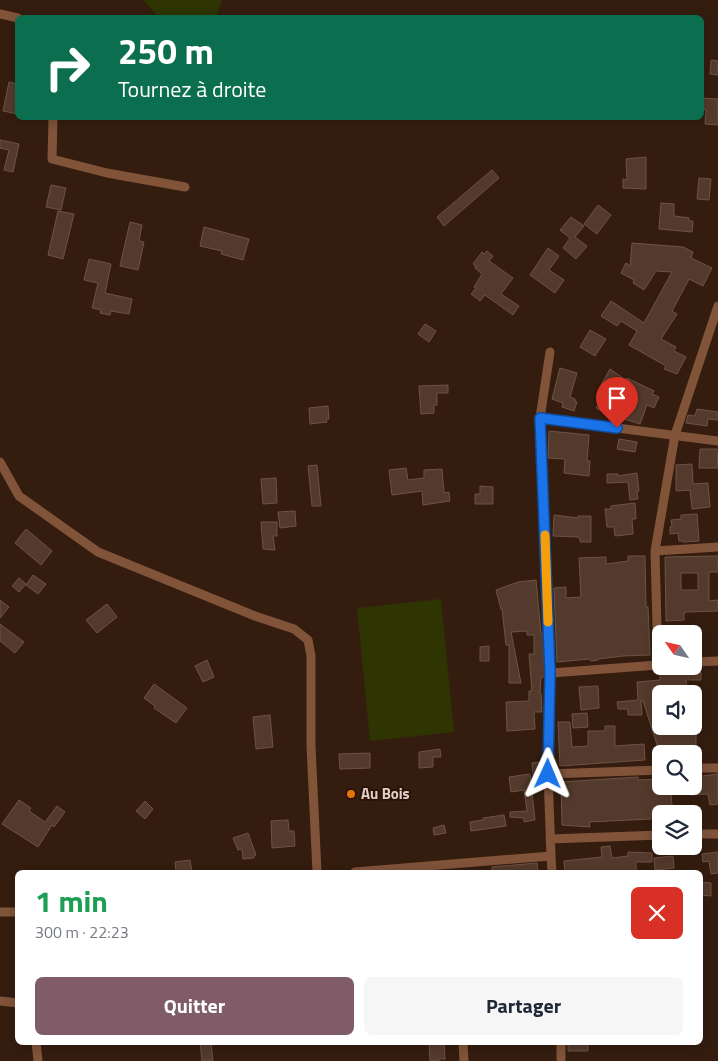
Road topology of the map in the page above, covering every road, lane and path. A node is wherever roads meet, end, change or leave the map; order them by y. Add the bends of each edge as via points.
1 (0, 14) edge
2 (15, 17) edge
3 (53, 120) edge
4 (185, 187) dead end
5 (718, 306) edge
6 (550, 352) dead end
7 (540, 418) junction
8 (675, 435) junction
9 (718, 441) edge
10 (0, 462) edge
11 (718, 547) edge
12 (655, 551) junction
13 (658, 625) edge
14 (718, 661) edge
15 (702, 662) edge
16 (652, 666) edge
17 (550, 673) junction
18 (702, 768) edge
19 (718, 768) edge
20 (652, 770) edge
21 (548, 774) junction
22 (702, 834) edge
23 (718, 834) edge
24 (652, 835) edge
25 (550, 839) junction
26 (551, 856) junction
27 (457, 868) edge
28 (317, 870) edge
29 (406, 870) edge
30 (552, 870) edge
31 (0, 912) edge
32 (15, 912) edge
33 (0, 1000) edge
34 (15, 1002) edge
35 (36, 1045) edge
36 (463, 1045) edge
37 (561, 1045) edge
38 (562, 1059) dead end
39 (38, 1061) edge
40 (464, 1061) edge

1 - 2 street
3 - 4 street via 52,159
5 - 8 street
6 - 7 street
7 - 8 street
7 - 17 street
8 - 9 street
8 - 12 street
10 - 28 street via 19,496 98,552 294,629 308,640
11 - 12 street
12 - 13 street
14 - 15 street
16 - 17 street
17 - 21 street
18 - 19 street
20 - 21 street
21 - 25 street
22 - 23 street
24 - 25 street
25 - 26 street
26 - 27 street
26 - 30 street
27 - 29 street
31 - 32 street
33 - 34 street
35 - 39 street
36 - 40 street
37 - 38 street

